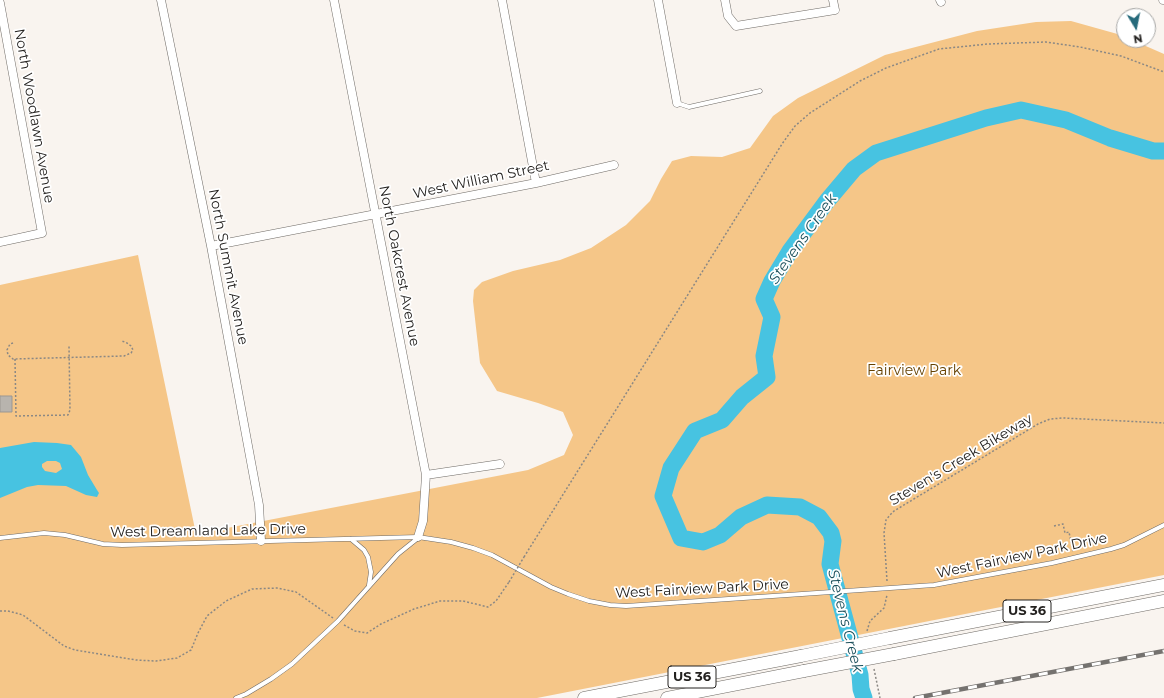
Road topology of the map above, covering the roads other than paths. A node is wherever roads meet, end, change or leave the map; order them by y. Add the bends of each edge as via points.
1 (161, 0) edge
2 (334, 0) edge
3 (502, 0) edge
4 (658, 0) edge
5 (725, 0) edge
6 (833, 0) edge
7 (0, 3) edge
8 (760, 91) dead end
9 (677, 103) joint
10 (614, 165) dead end
11 (536, 183) junction
12 (376, 215) junction
13 (0, 242) edge
14 (211, 246) junction
15 (500, 464) dead end
16 (426, 475) junction
17 (1164, 525) edge
18 (418, 537) junction
19 (0, 538) edge
20 (351, 539) junction
21 (261, 541) junction
22 (1164, 585) edge
23 (368, 587) junction
24 (1164, 602) edge
25 (236, 698) edge
26 (584, 698) edge
27 (667, 698) edge

1 - 14 street, North Summit Avenue
2 - 12 street, North Oakcrest Avenue
3 - 11 street
4 - 9 street
5 - 6 street via 728,16 736,26 835,10
7 - 13 street, North Woodlawn Avenue via 42,234
8 - 9 lane via 689,107
10 - 11 street, West William Street
11 - 12 street, West William Street
12 - 14 street, West William Street
12 - 16 street, North Oakcrest Avenue
14 - 21 street, North Summit Avenue via 259,505
15 - 16 street
16 - 18 street, North Oakcrest Avenue via 423,521
17 - 18 lane, West Fairview Park Drive via 1111,549 934,585 626,606 610,606 589,601 556,589 492,555 451,542
18 - 20 lane, West Dreamland Lake Drive
18 - 23 lane via 398,554
19 - 21 lane, West Dreamland Lake Drive via 44,533 122,545
20 - 21 lane, West Dreamland Lake Drive
20 - 23 lane via 364,550 368,558 371,572
22 - 26 main road, US 36, bridge
23 - 25 lane via 338,621 292,664
24 - 27 main road, US 36, bridge

